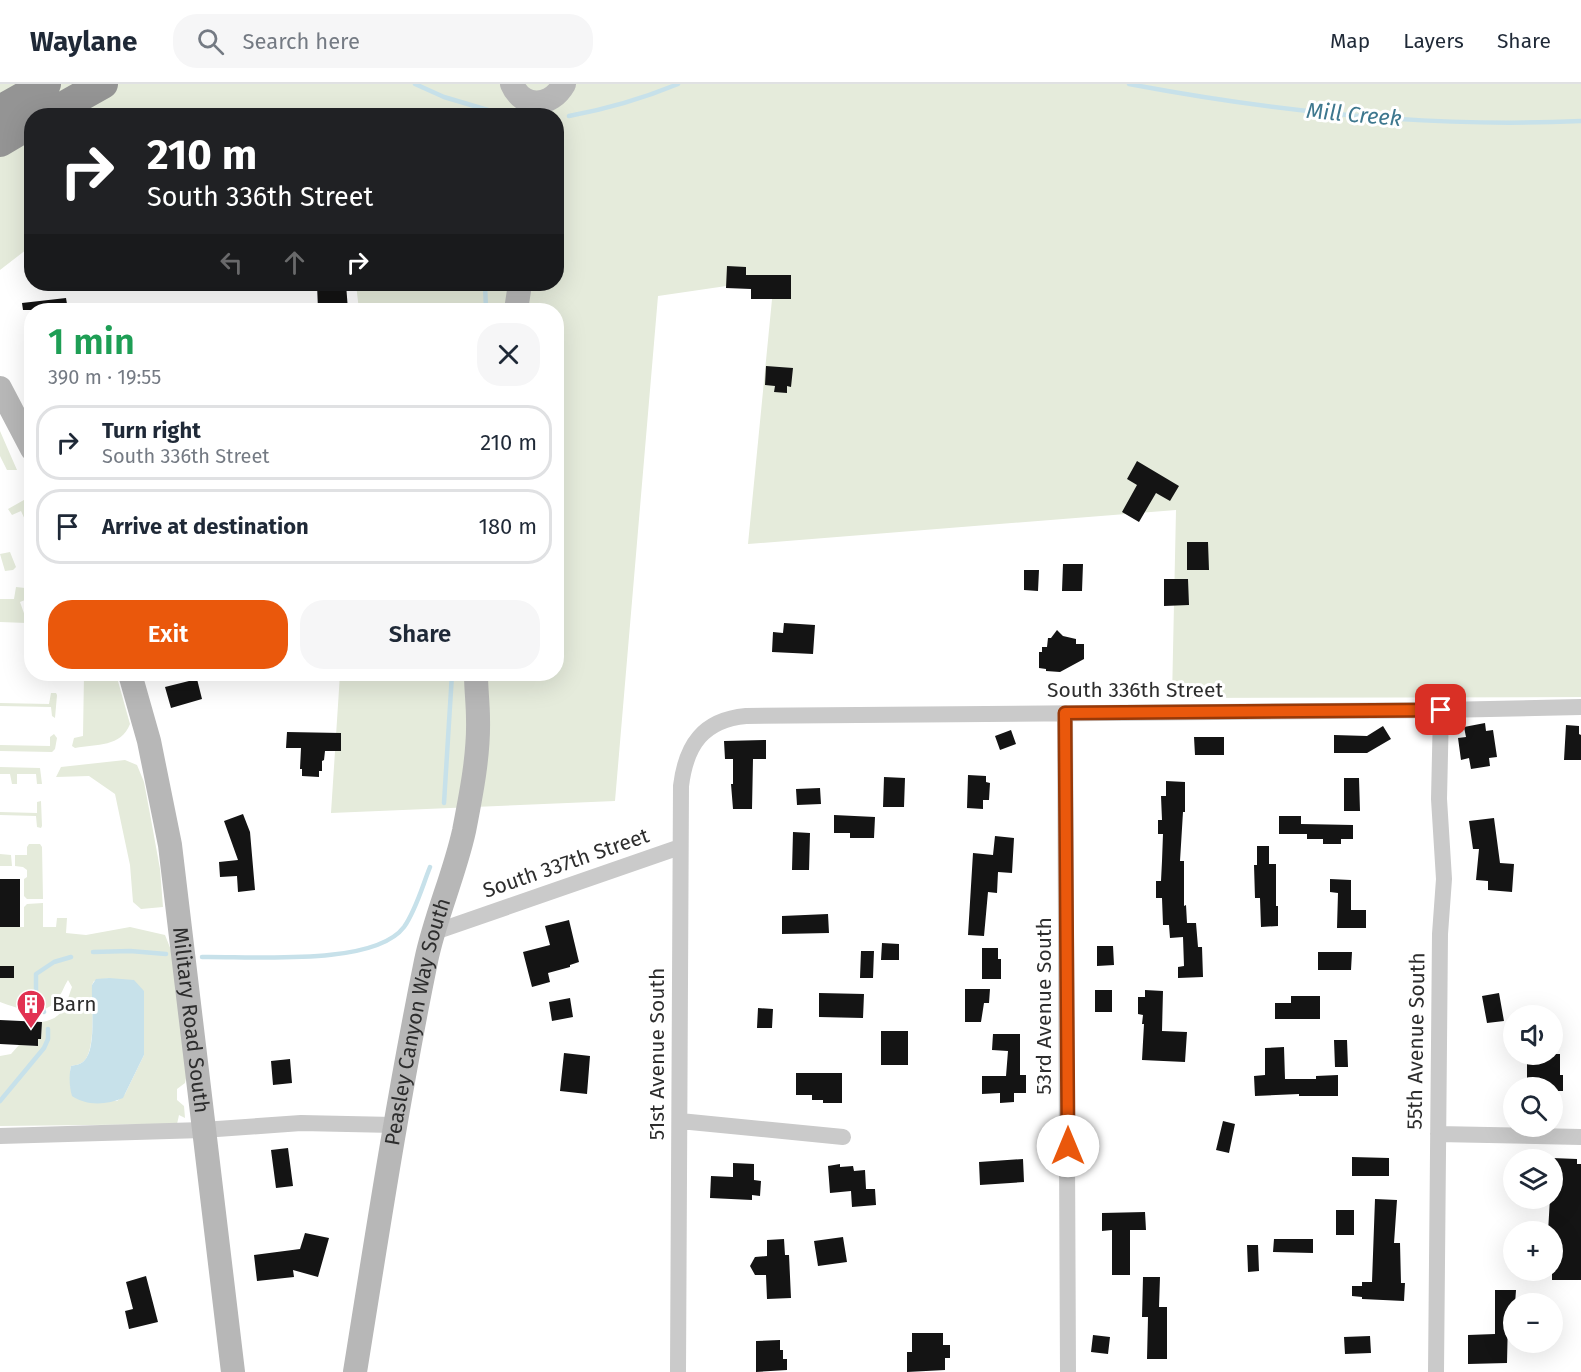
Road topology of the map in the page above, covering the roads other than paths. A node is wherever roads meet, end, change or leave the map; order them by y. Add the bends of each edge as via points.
1 (46, 84) edge
2 (103, 84) edge
3 (558, 93) edge
4 (517, 94) edge
5 (60, 108) edge
6 (0, 110) edge
7 (24, 128) edge
8 (0, 142) edge
9 (0, 388) edge
10 (24, 434) edge
11 (132, 681) edge
12 (476, 681) edge
13 (1581, 707) edge
14 (1441, 710) junction
15 (1065, 713) junction
16 (695, 739) joint
17 (680, 847) junction
18 (432, 933) junction
19 (680, 1121) junction
20 (394, 1125) junction
21 (203, 1130) junction
22 (1438, 1134) junction
23 (0, 1136) edge
24 (843, 1137) dead end
25 (1581, 1137) edge
26 (233, 1372) edge
27 (355, 1372) edge
28 (678, 1372) edge
29 (1068, 1372) edge
30 (1436, 1372) edge

1 - 6 highway
2 - 5 highway
3 - 4 main road via 538,102
7 - 8 highway
9 - 10 main road
11 - 21 main road, Military Road South via 152,752 170,846
12 - 18 main road, Peasley Canyon Way South via 478,721 464,831
13 - 14 street, South 336th Street
14 - 15 street, South 336th Street
14 - 22 street, 55th Avenue South via 1439,799 1444,879
15 - 16 street, South 336th Street via 747,716 730,718
15 - 29 street, 53rd Avenue South
16 - 17 street, 51st Avenue South via 683,771
17 - 18 street, South 337th Street
17 - 19 street, 51st Avenue South
18 - 20 main road, Peasley Canyon Way South
19 - 24 street
19 - 28 street, 51st Avenue South
20 - 21 street via 301,1124
20 - 27 main road, Peasley Canyon Way South
21 - 23 street
21 - 26 main road, Military Road South
22 - 25 street
22 - 30 street, 55th Avenue South

